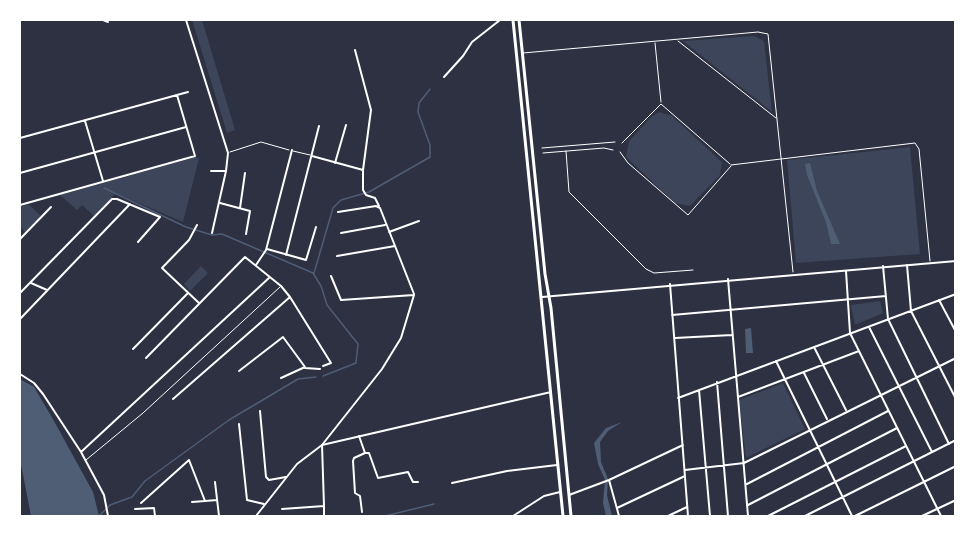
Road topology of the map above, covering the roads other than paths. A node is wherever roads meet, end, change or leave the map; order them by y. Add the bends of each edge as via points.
1 (103, 20) edge
2 (186, 20) edge
3 (500, 20) edge
4 (513, 20) edge
5 (519, 20) edge
6 (108, 22) dead end
7 (676, 39) junction
8 (655, 41) junction
9 (355, 50) dead end
10 (522, 53) junction
11 (444, 77) dead end
12 (188, 92) dead end
13 (177, 95) junction
14 (661, 104) junction
15 (85, 120) junction
16 (777, 120) junction
17 (346, 125) dead end
18 (319, 126) dead end
19 (186, 127) junction
20 (20, 138) edge
21 (615, 142) dead end
22 (622, 143) dead end
23 (542, 148) dead end
24 (292, 150) junction
25 (613, 150) dead end
26 (566, 151) junction
27 (94, 152) junction
28 (620, 152) dead end
29 (228, 153) junction
30 (543, 153) dead end
31 (312, 156) junction
32 (781, 158) junction
33 (335, 164) junction
34 (731, 165) junction
35 (211, 171) dead end
36 (226, 171) junction
37 (363, 171) junction
38 (20, 173) edge
39 (245, 173) dead end
40 (103, 182) junction
41 (220, 203) junction
42 (20, 204) edge
43 (130, 204) junction
44 (51, 207) dead end
45 (240, 207) junction
46 (380, 208) junction
47 (338, 212) dead end
48 (419, 221) dead end
49 (197, 225) dead end
50 (385, 225) junction
51 (316, 227) dead end
52 (212, 232) dead end
53 (388, 232) junction
54 (341, 233) dead end
55 (246, 234) dead end
56 (20, 239) edge
57 (138, 242) dead end
58 (395, 246) junction
59 (266, 250) junction
60 (286, 255) junction
61 (338, 256) dead end
62 (956, 261) edge
63 (930, 263) junction
64 (256, 265) junction
65 (907, 265) junction
66 (883, 267) junction
67 (693, 270) dead end
68 (846, 271) junction
69 (793, 274) junction
70 (331, 276) dead end
71 (270, 277) junction
72 (728, 279) junction
73 (29, 283) junction
74 (670, 284) junction
75 (281, 286) junction
76 (47, 290) junction
77 (20, 293) edge
78 (188, 293) junction
79 (956, 294) edge
80 (414, 295) junction
81 (549, 296) junction
82 (886, 296) junction
83 (290, 297) junction
84 (542, 297) junction
85 (939, 300) junction
86 (848, 301) junction
87 (199, 303) junction
88 (730, 311) junction
89 (911, 311) junction
90 (672, 315) junction
91 (20, 319) edge
92 (888, 319) junction
93 (869, 327) junction
94 (956, 332) edge
95 (850, 333) junction
96 (732, 334) junction
97 (674, 339) junction
98 (814, 347) junction
99 (133, 349) dead end
100 (859, 351) junction
101 (146, 358) dead end
102 (956, 358) edge
103 (776, 361) junction
104 (822, 365) junction
105 (939, 365) junction
106 (323, 366) dead end
107 (305, 368) junction
108 (320, 369) dead end
109 (239, 371) dead end
110 (804, 373) junction
111 (20, 375) edge
112 (736, 375) junction
113 (916, 376) junction
114 (281, 378) dead end
115 (784, 380) junction
116 (717, 382) junction
117 (898, 385) junction
118 (699, 390) junction
119 (551, 392) junction
120 (879, 393) junction
121 (738, 397) junction
122 (678, 398) junction
123 (173, 399) dead end
124 (956, 399) edge
125 (846, 410) junction
126 (260, 411) dead end
127 (888, 411) junction
128 (827, 420) junction
129 (239, 424) dead end
130 (897, 428) junction
131 (808, 429) junction
132 (358, 436) junction
133 (956, 440) edge
134 (949, 444) junction
135 (322, 445) junction
136 (683, 445) junction
137 (906, 446) junction
138 (818, 448) junction
139 (81, 452) junction
140 (932, 452) junction
141 (365, 453) junction
142 (86, 460) junction
143 (914, 461) junction
144 (744, 463) junction
145 (826, 464) junction
146 (557, 465) junction
147 (725, 466) junction
148 (956, 466) edge
149 (707, 468) junction
150 (685, 470) junction
151 (685, 476) junction
152 (286, 477) junction
153 (609, 481) junction
154 (834, 481) junction
155 (215, 482) dead end
156 (418, 482) dead end
157 (924, 482) junction
158 (453, 483) dead end
159 (746, 484) junction
160 (560, 492) junction
161 (569, 495) junction
162 (843, 498) junction
163 (146, 499) junction
164 (217, 500) junction
165 (956, 500) edge
166 (205, 501) junction
167 (192, 502) dead end
168 (141, 503) dead end
169 (264, 504) junction
170 (324, 506) junction
171 (747, 506) junction
172 (687, 507) junction
173 (152, 508) junction
174 (617, 508) junction
175 (135, 509) dead end
176 (282, 509) dead end
177 (937, 509) junction
178 (362, 512) dead end
179 (108, 516) edge
180 (155, 516) edge
181 (219, 516) edge
182 (256, 516) edge
183 (324, 516) edge
184 (513, 516) edge
185 (563, 516) edge
186 (571, 516) edge
187 (619, 516) edge
188 (668, 516) edge
189 (688, 516) edge
190 (710, 516) edge
191 (728, 516) edge
192 (748, 516) edge
193 (768, 516) edge
194 (806, 516) edge
195 (854, 516) edge
196 (922, 516) edge
197 (941, 516) edge

1 - 6 street
2 - 29 street
3 - 11 street via 472,42
4 - 84 main road
5 - 10 main road
7 - 8 lane
7 - 16 lane
7 - 16 lane via 768,34
8 - 10 lane
8 - 14 lane
9 - 37 street via 371,110
10 - 81 main road
12 - 13 street
13 - 15 street
13 - 19 street
14 - 22 lane
14 - 34 lane
15 - 20 street
15 - 27 street
16 - 32 lane
17 - 33 street
18 - 31 street
19 - 27 street
19 - 40 street via 195,156
21 - 23 lane
24 - 29 lane via 261,142
24 - 31 lane
24 - 59 street
25 - 26 lane
26 - 30 lane
26 - 67 lane via 569,192 646,269 654,273
27 - 38 street
27 - 40 street
28 - 34 lane via 688,215
29 - 36 street
31 - 33 street
31 - 60 street
32 - 34 lane
32 - 63 lane via 915,143 919,149
32 - 69 lane
33 - 37 street
35 - 36 street
36 - 41 street
37 - 46 street via 363,190 375,198
39 - 45 street
40 - 42 street
41 - 45 street
41 - 52 street
43 - 57 street via 160,217
43 - 73 street via 112,199
43 - 76 street
44 - 56 street
45 - 55 street via 250,213
46 - 47 street
46 - 50 street
48 - 53 street
49 - 78 street via 162,268
50 - 53 street
50 - 54 street
51 - 60 street via 306,260
53 - 58 street
58 - 61 street
58 - 80 street
59 - 60 street
59 - 64 street
62 - 63 street
63 - 65 street
64 - 71 street
64 - 87 street via 245,257
65 - 66 street
65 - 89 street
66 - 68 street
66 - 82 street
68 - 69 street
68 - 86 street
69 - 72 street
70 - 80 street via 341,300
71 - 75 street
71 - 139 street
72 - 74 street
72 - 88 street
73 - 76 street
73 - 77 street
74 - 81 street
74 - 90 street
75 - 83 street
75 - 142 lane
76 - 91 street
78 - 87 street
78 - 99 street
79 - 85 street
80 - 135 street via 401,338 387,362
81 - 84 street
81 - 161 main road
82 - 86 street
82 - 92 street
83 - 106 street via 330,363
83 - 123 street
84 - 119 main road
85 - 89 street
85 - 94 street
86 - 88 street
86 - 95 street
87 - 101 street
88 - 90 street
88 - 96 street
89 - 92 street
89 - 105 street
90 - 97 street
92 - 93 street
92 - 113 street
93 - 95 street
93 - 117 street
95 - 98 street
95 - 100 street
96 - 97 street
96 - 112 street
97 - 122 street
98 - 103 street
98 - 104 street
100 - 104 street
100 - 120 street
102 - 105 street
103 - 112 street
103 - 115 street
104 - 110 street
104 - 125 street
105 - 113 street
105 - 124 street
107 - 108 street
107 - 109 street via 283,337
107 - 114 street
110 - 115 street
110 - 128 street
111 - 139 street via 43,394
112 - 116 street
112 - 121 street
113 - 117 street
113 - 134 street
115 - 121 street
115 - 131 street
116 - 118 street
116 - 147 street
117 - 120 street
117 - 140 street
118 - 122 street
118 - 149 street
119 - 132 street
119 - 146 main road
120 - 125 street
120 - 127 street
121 - 144 street
122 - 136 street
125 - 128 street
126 - 152 street via 266,477
127 - 130 street
127 - 138 street
128 - 131 street
129 - 169 street via 247,500
130 - 137 street
130 - 145 street
131 - 138 street
131 - 144 street
132 - 135 street
132 - 141 street
133 - 134 street
134 - 140 street
135 - 152 street via 304,456
135 - 170 street
136 - 150 street
136 - 153 street
137 - 143 street
137 - 154 street
138 - 145 street
138 - 159 street
139 - 142 street
140 - 143 street
141 - 156 street via 369,453 378,478 408,472 413,482
141 - 178 street via 352,459 354,493 360,496
142 - 179 street
143 - 157 street
143 - 162 street
144 - 147 street
144 - 159 street
145 - 154 street
145 - 171 street
146 - 158 street
146 - 160 main road
147 - 149 street
147 - 191 street
148 - 157 street
149 - 150 street
149 - 190 street
150 - 151 street
151 - 172 street
151 - 174 street
152 - 169 street
153 - 161 street
153 - 174 street
154 - 162 street
154 - 193 street
155 - 164 street
157 - 177 street
157 - 195 street
159 - 171 street
160 - 184 street via 544,496
160 - 185 main road
161 - 186 main road
162 - 194 street
162 - 195 street
163 - 166 street via 189,460
163 - 168 street
163 - 173 street
164 - 166 street
164 - 181 street
165 - 177 street
166 - 167 street
169 - 182 street
170 - 176 street
170 - 183 street
171 - 192 street
172 - 188 street
172 - 189 street
173 - 175 street
173 - 180 street
174 - 187 street
177 - 196 street
177 - 197 street

